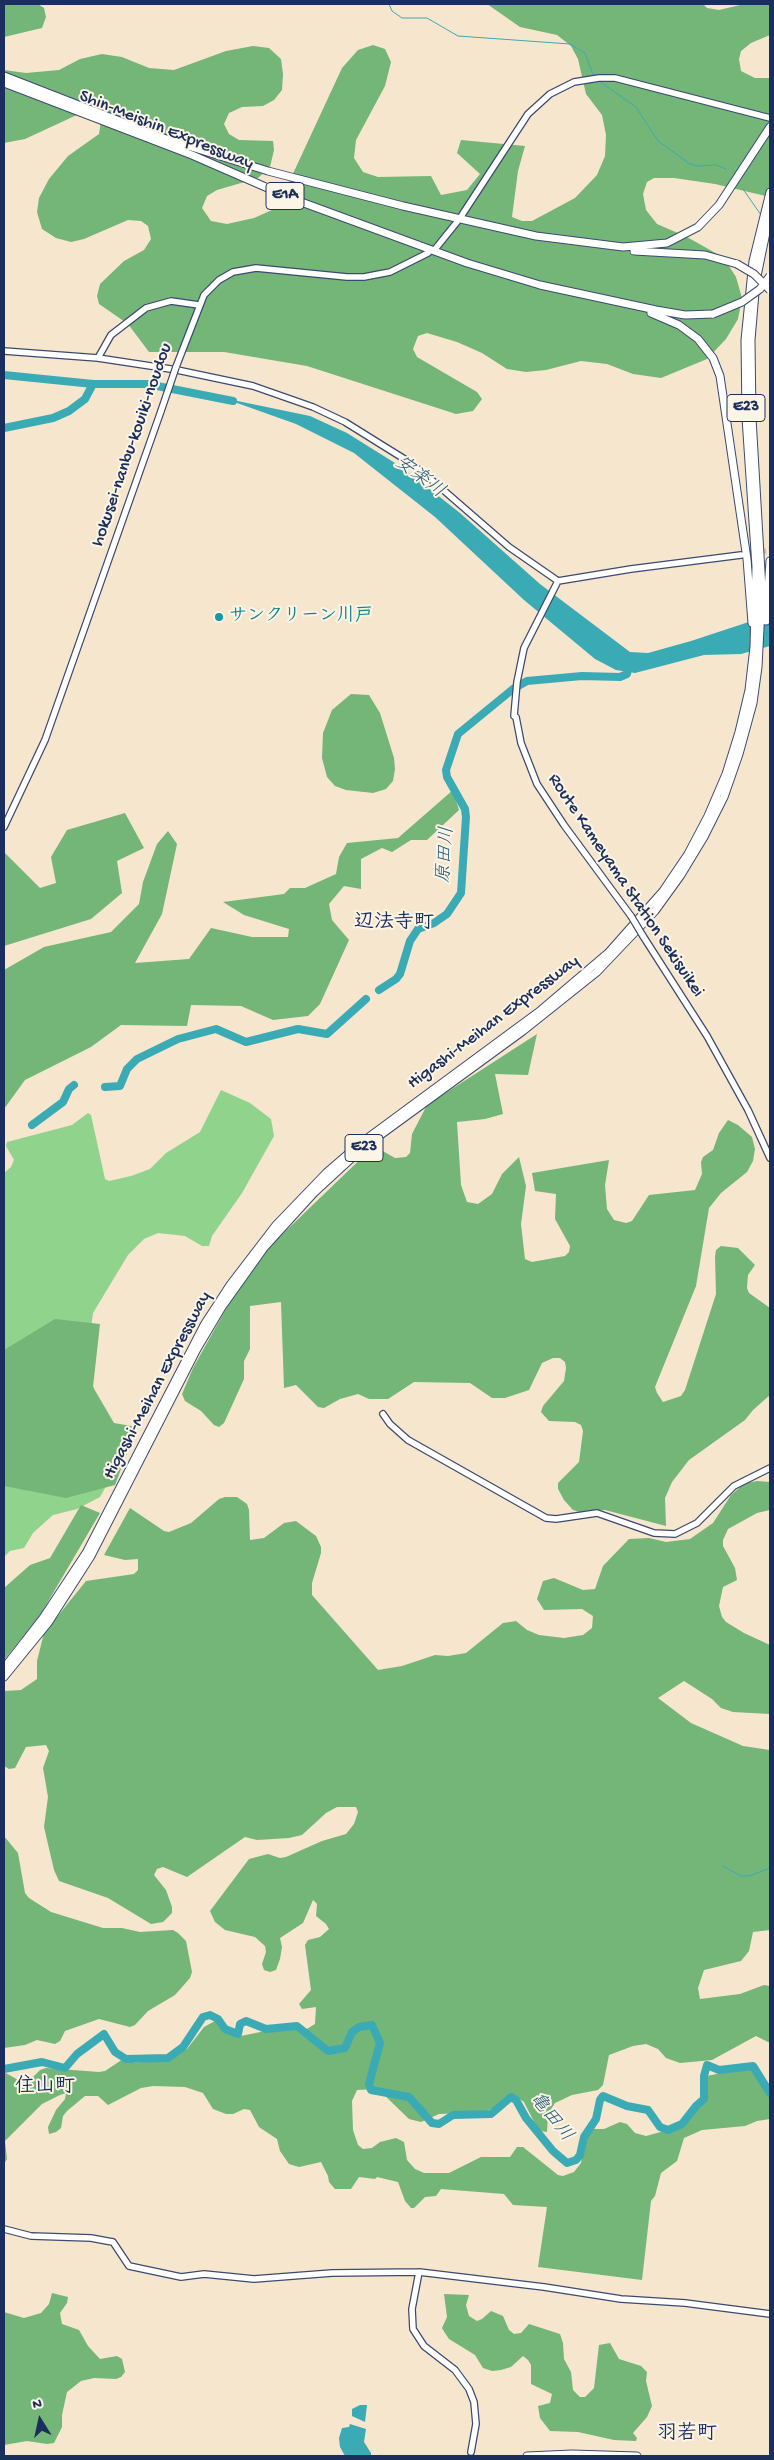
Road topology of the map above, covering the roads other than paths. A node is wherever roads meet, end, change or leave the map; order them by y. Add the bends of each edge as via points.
1 (4, 76) edge
2 (4, 82) edge
3 (769, 117) edge
4 (770, 127) edge
5 (770, 192) edge
6 (768, 211) edge
7 (463, 217) junction
8 (457, 222) dead end
9 (436, 248) dead end
10 (428, 253) dead end
11 (770, 276) edge
12 (770, 290) edge
13 (573, 292) junction
14 (199, 305) junction
15 (4, 351) edge
16 (98, 358) junction
17 (741, 555) tunnel mouth
18 (770, 561) edge
19 (558, 581) junction
20 (759, 590) junction
21 (757, 668) junction
22 (4, 827) edge
23 (770, 1158) edge
24 (382, 1414) dead end
25 (770, 1468) edge
26 (4, 1668) edge
27 (4, 1677) edge
28 (4, 2229) edge
29 (419, 2272) junction
30 (770, 2314) edge
31 (471, 2452) dead end
32 (527, 2456) edge
33 (637, 2456) edge

1 - 7 highway, Shin-Meishin Expressway / E1A via 227,160 328,187
2 - 13 highway, Shin-Meishin Expressway / E1A via 192,155 338,217 501,273
3 - 7 street via 615,78 586,80 558,88 519,126
4 - 7 highway, E1A via 719,205 698,227 676,240 640,247 602,246 536,236
5 - 6 highway, Higashi-Meihan Expressway / E23
6 - 20 highway, Higashi-Meihan Expressway / E23 via 754,295 751,356
7 - 12 highway, bridge via 515,236 570,246 714,256 754,274
8 - 9 street
10 - 14 street, hokusei-nanbu-kouiki-noudou via 390,272 364,277 271,269 238,270 212,286
11 - 13 highway, bridge via 760,289 742,302 713,314 674,314
13 - 20 highway via 680,325 702,343 713,358 720,376 738,499
14 - 16 street via 171,301 146,308 111,335
14 - 22 street, hokusei-nanbu-kouiki-noudou, bridge via 46,740
15 - 16 street
16 - 19 street via 253,386 300,401 345,422 426,475 509,547
17 - 19 street
18 - 20 highway
19 - 23 street, Route Kameyama Station Sekisuikei, bridge via 524,648 514,716 521,743 537,784 631,916 707,1036
20 - 21 highway, Higashi-Meihan Expressway / E23
20 - 21 highway
21 - 26 highway, Higashi-Meihan Expressway / E23 via 718,795 695,842 663,891 624,937 575,982 362,1142 321,1178 276,1225 234,1278 204,1325 86,1553 43,1618
21 - 27 highway, Higashi-Meihan Expressway / E23 via 752,703 733,774 714,820 682,875 643,925 562,1002 409,1113 347,1162 298,1210 222,1307 197,1349 91,1556 48,1623
24 - 25 street via 408,1440 546,1518 597,1513 654,1533 675,1534 696,1523 734,1486
28 - 29 street via 31,2236 113,2242 129,2266 181,2277 204,2274 254,2280 332,2273
29 - 30 street via 621,2299
29 - 31 street via 412,2309 413,2329 424,2346 455,2370 468,2389 474,2402 476,2424
32 - 33 highway

